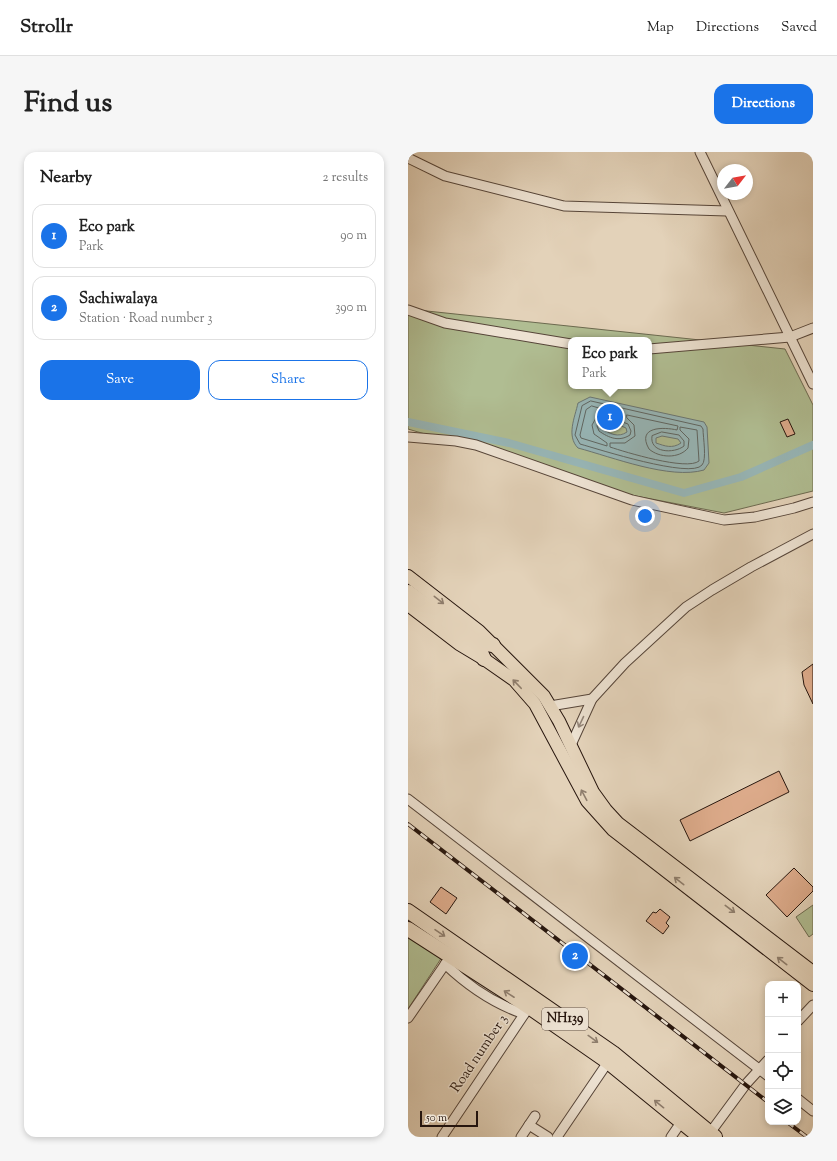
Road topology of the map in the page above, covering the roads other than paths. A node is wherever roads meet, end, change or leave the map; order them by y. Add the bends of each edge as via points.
1 (700, 152) edge
2 (408, 158) edge
3 (727, 211) junction
4 (408, 310) edge
5 (813, 328) edge
6 (790, 337) junction
7 (568, 344) edge
8 (652, 349) edge
9 (813, 384) edge
10 (408, 437) edge
11 (813, 502) edge
12 (813, 534) edge
13 (408, 576) edge
14 (408, 592) edge
15 (408, 605) edge
16 (473, 640) junction
17 (494, 644) junction
18 (484, 659) junction
19 (592, 699) junction
20 (550, 706) junction
21 (571, 745) junction
22 (408, 799) edge
23 (408, 911) edge
24 (408, 929) edge
25 (448, 960) junction
26 (813, 972) edge
27 (813, 985) edge
28 (813, 1005) edge
29 (527, 1010) junction
30 (408, 1018) edge
31 (801, 1018) edge
32 (608, 1062) junction
33 (765, 1064) edge
34 (760, 1070) junction
35 (765, 1074) edge
36 (801, 1101) edge
37 (813, 1111) edge
38 (535, 1116) dead end
39 (684, 1118) junction
40 (529, 1125) junction
41 (708, 1136) edge
42 (442, 1137) edge
43 (521, 1137) edge
44 (548, 1137) edge
45 (557, 1137) edge
46 (671, 1137) edge

1 - 3 street
2 - 3 street via 445,176 564,206
3 - 6 street
4 - 7 street via 445,323
5 - 6 street
6 - 8 street
6 - 9 street
10 - 11 street via 476,445 632,500 724,520 755,517
12 - 19 street via 751,567 686,607 625,663
13 -> 17 main road
14 - 16 highway
15 - 18 main road via 459,644
16 - 17 highway
16 - 18 highway
17 - 20 main road via 544,696
27 -> 18 main road via 619,835 600,817 587,800 535,704 514,680
19 - 20 street
19 -> 21 street
20 - 21 main road
21 -> 26 main road via 593,792 618,823
22 - 34 street
23 -> 39 highway, NH139 via 613,1053
24 - 25 highway, NH139
25 - 29 highway, NH139
25 - 30 street
28 - 31 street
29 - 32 highway, NH139
29 - 42 street, Road number 3
39 -> 32 highway, NH139
32 - 45 street
33 - 34 street
34 - 35 street
34 - 41 street via 746,1084
36 - 37 street
38 - 40 street
39 - 41 highway, NH139
39 - 46 street
40 - 43 street
40 - 44 street

